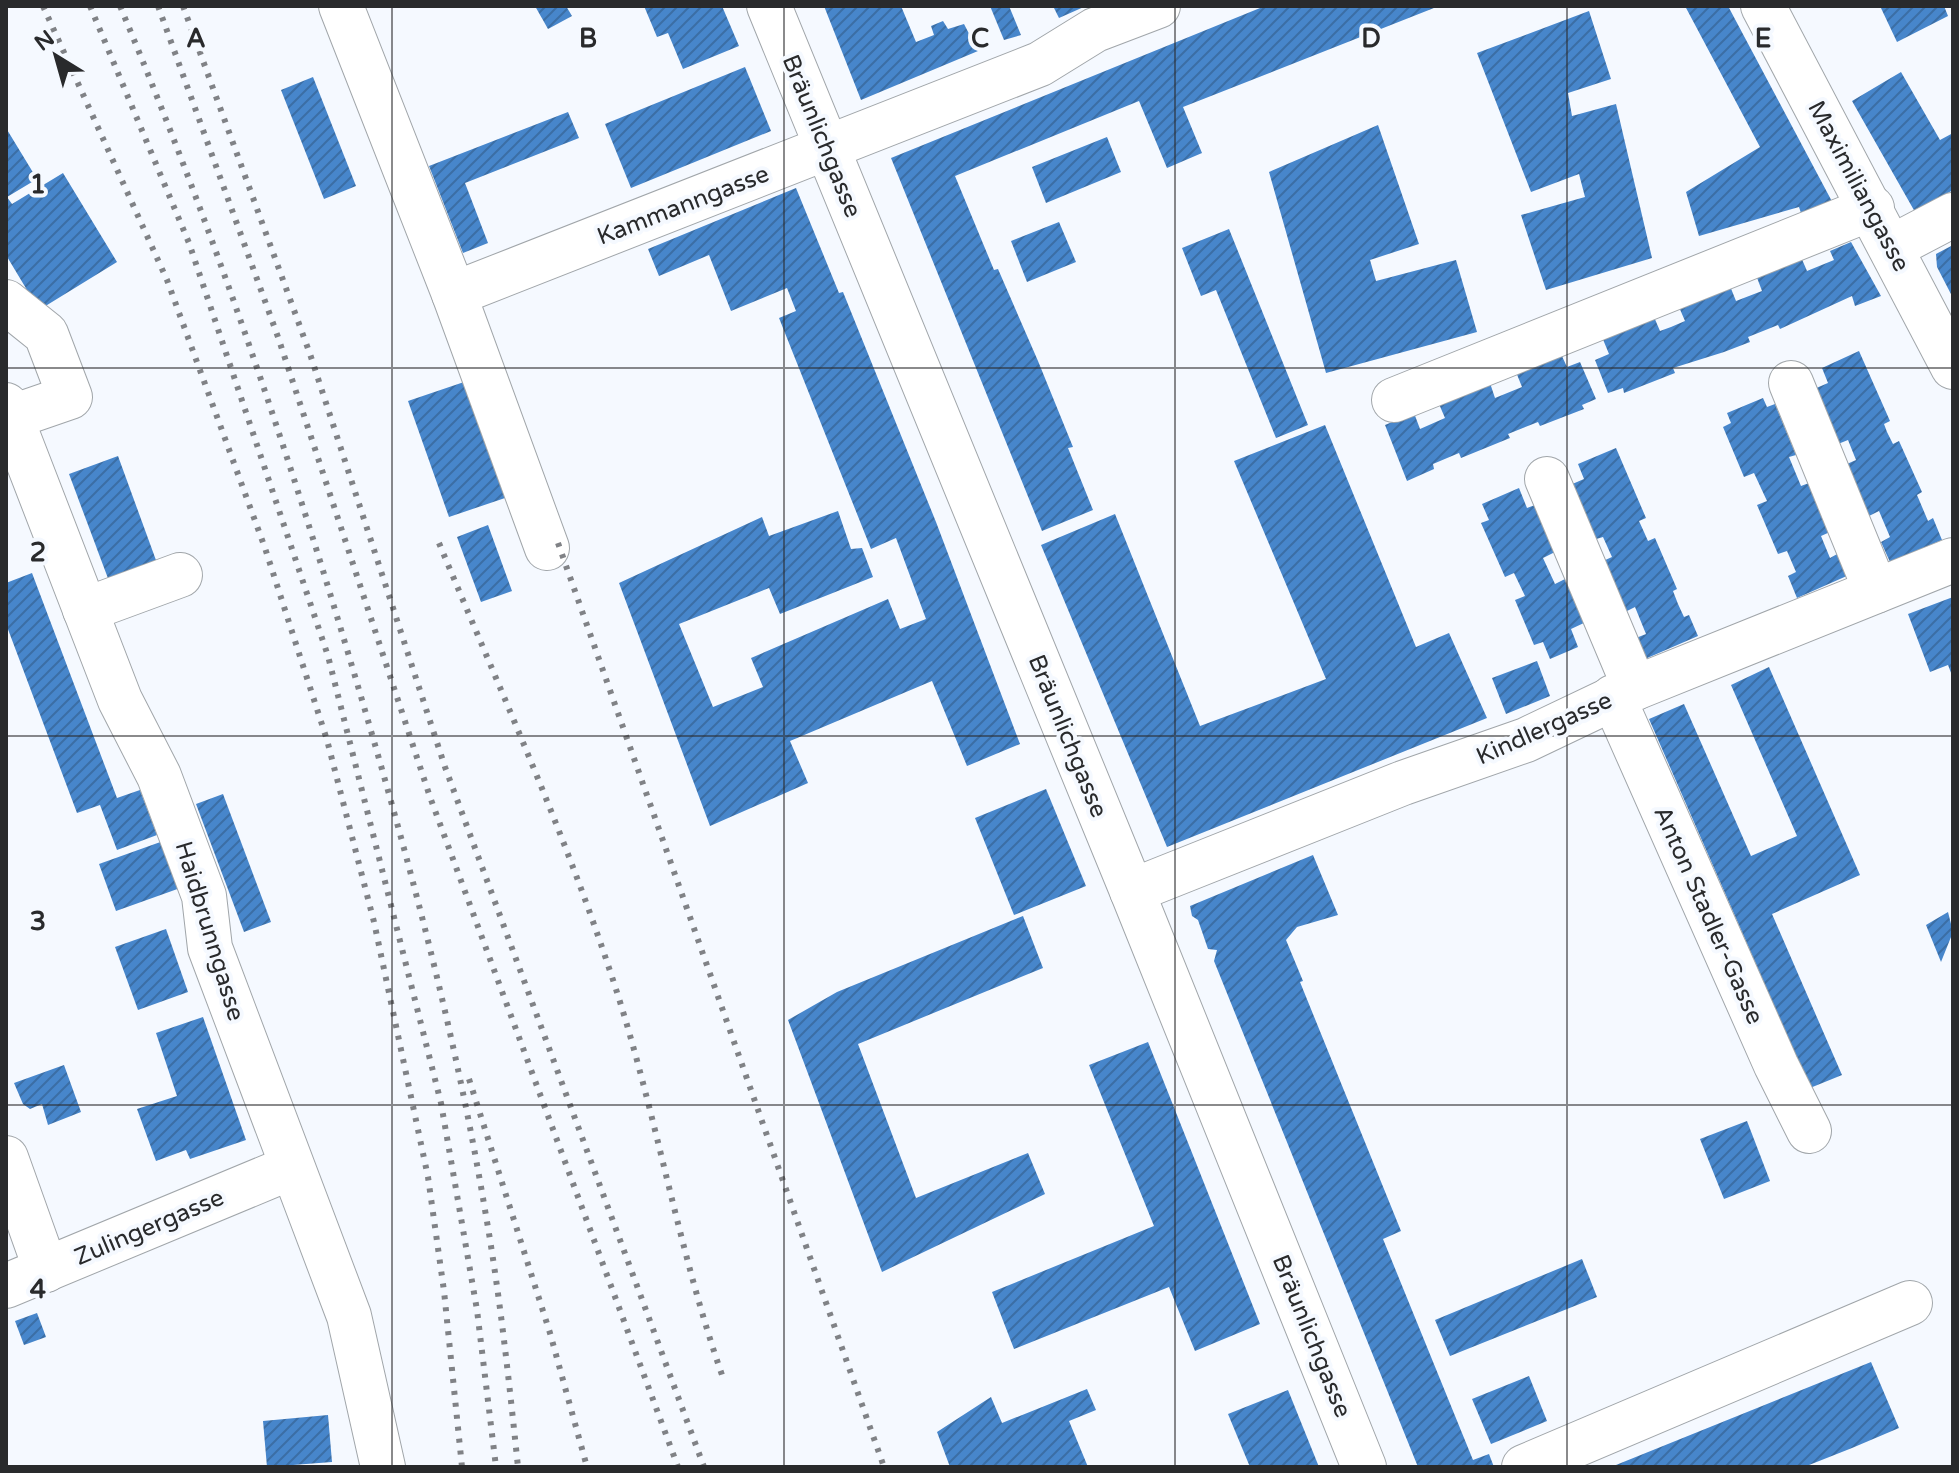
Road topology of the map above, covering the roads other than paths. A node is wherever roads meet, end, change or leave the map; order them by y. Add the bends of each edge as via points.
1 (341, 6) edge
2 (769, 6) edge
3 (1158, 6) edge
4 (1763, 6) edge
5 (827, 147) junction
6 (1872, 208) junction
7 (1953, 215) edge
8 (1892, 247) junction
9 (454, 294) junction
10 (6, 302) edge
11 (1953, 367) edge
12 (1791, 383) dead end
13 (1394, 400) dead end
14 (9, 411) edge
15 (1547, 479) dead end
16 (19, 480) edge
17 (547, 548) dead end
18 (1953, 560) edge
19 (180, 575) dead end
20 (1876, 591) junction
21 (85, 610) junction
22 (1624, 693) junction
23 (1132, 891) junction
24 (1809, 1131) dead end
25 (6, 1158) edge
26 (292, 1167) junction
27 (46, 1270) junction
28 (6, 1286) edge
29 (1910, 1303) dead end
30 (383, 1467) edge
31 (1364, 1467) edge
32 (1524, 1467) edge

1 - 9 street
2 - 5 street, Bräunlichgasse
3 - 5 street, Kammanngasse via 1095,30 1040,64
4 - 6 street, Maximiliangasse
5 - 9 street, Kammanngasse
5 - 23 street, Bräunlichgasse
6 - 8 street, Maximiliangasse
6 - 13 street
7 - 8 street
8 - 11 street, Maximiliangasse
9 - 17 street
10 - 14 street via 46,334 70,397
12 - 20 street
14 - 16 street, Haidbrunngasse
15 - 22 street, Anton Stadler-Gasse
16 - 21 street, Haidbrunngasse
18 - 20 street, Kindlergasse
19 - 21 street
20 - 22 street, Kindlergasse
21 - 26 street, Haidbrunngasse via 193,866 204,896 210,948
22 - 23 street, Kindlergasse via 1526,740
22 - 24 street, Anton Stadler-Gasse via 1776,1065
23 - 31 street, Bräunlichgasse
25 - 27 street
26 - 27 street, Zulingergasse
26 - 30 street, Haidbrunngasse via 349,1316
27 - 28 street, Zulingergasse
29 - 32 street

